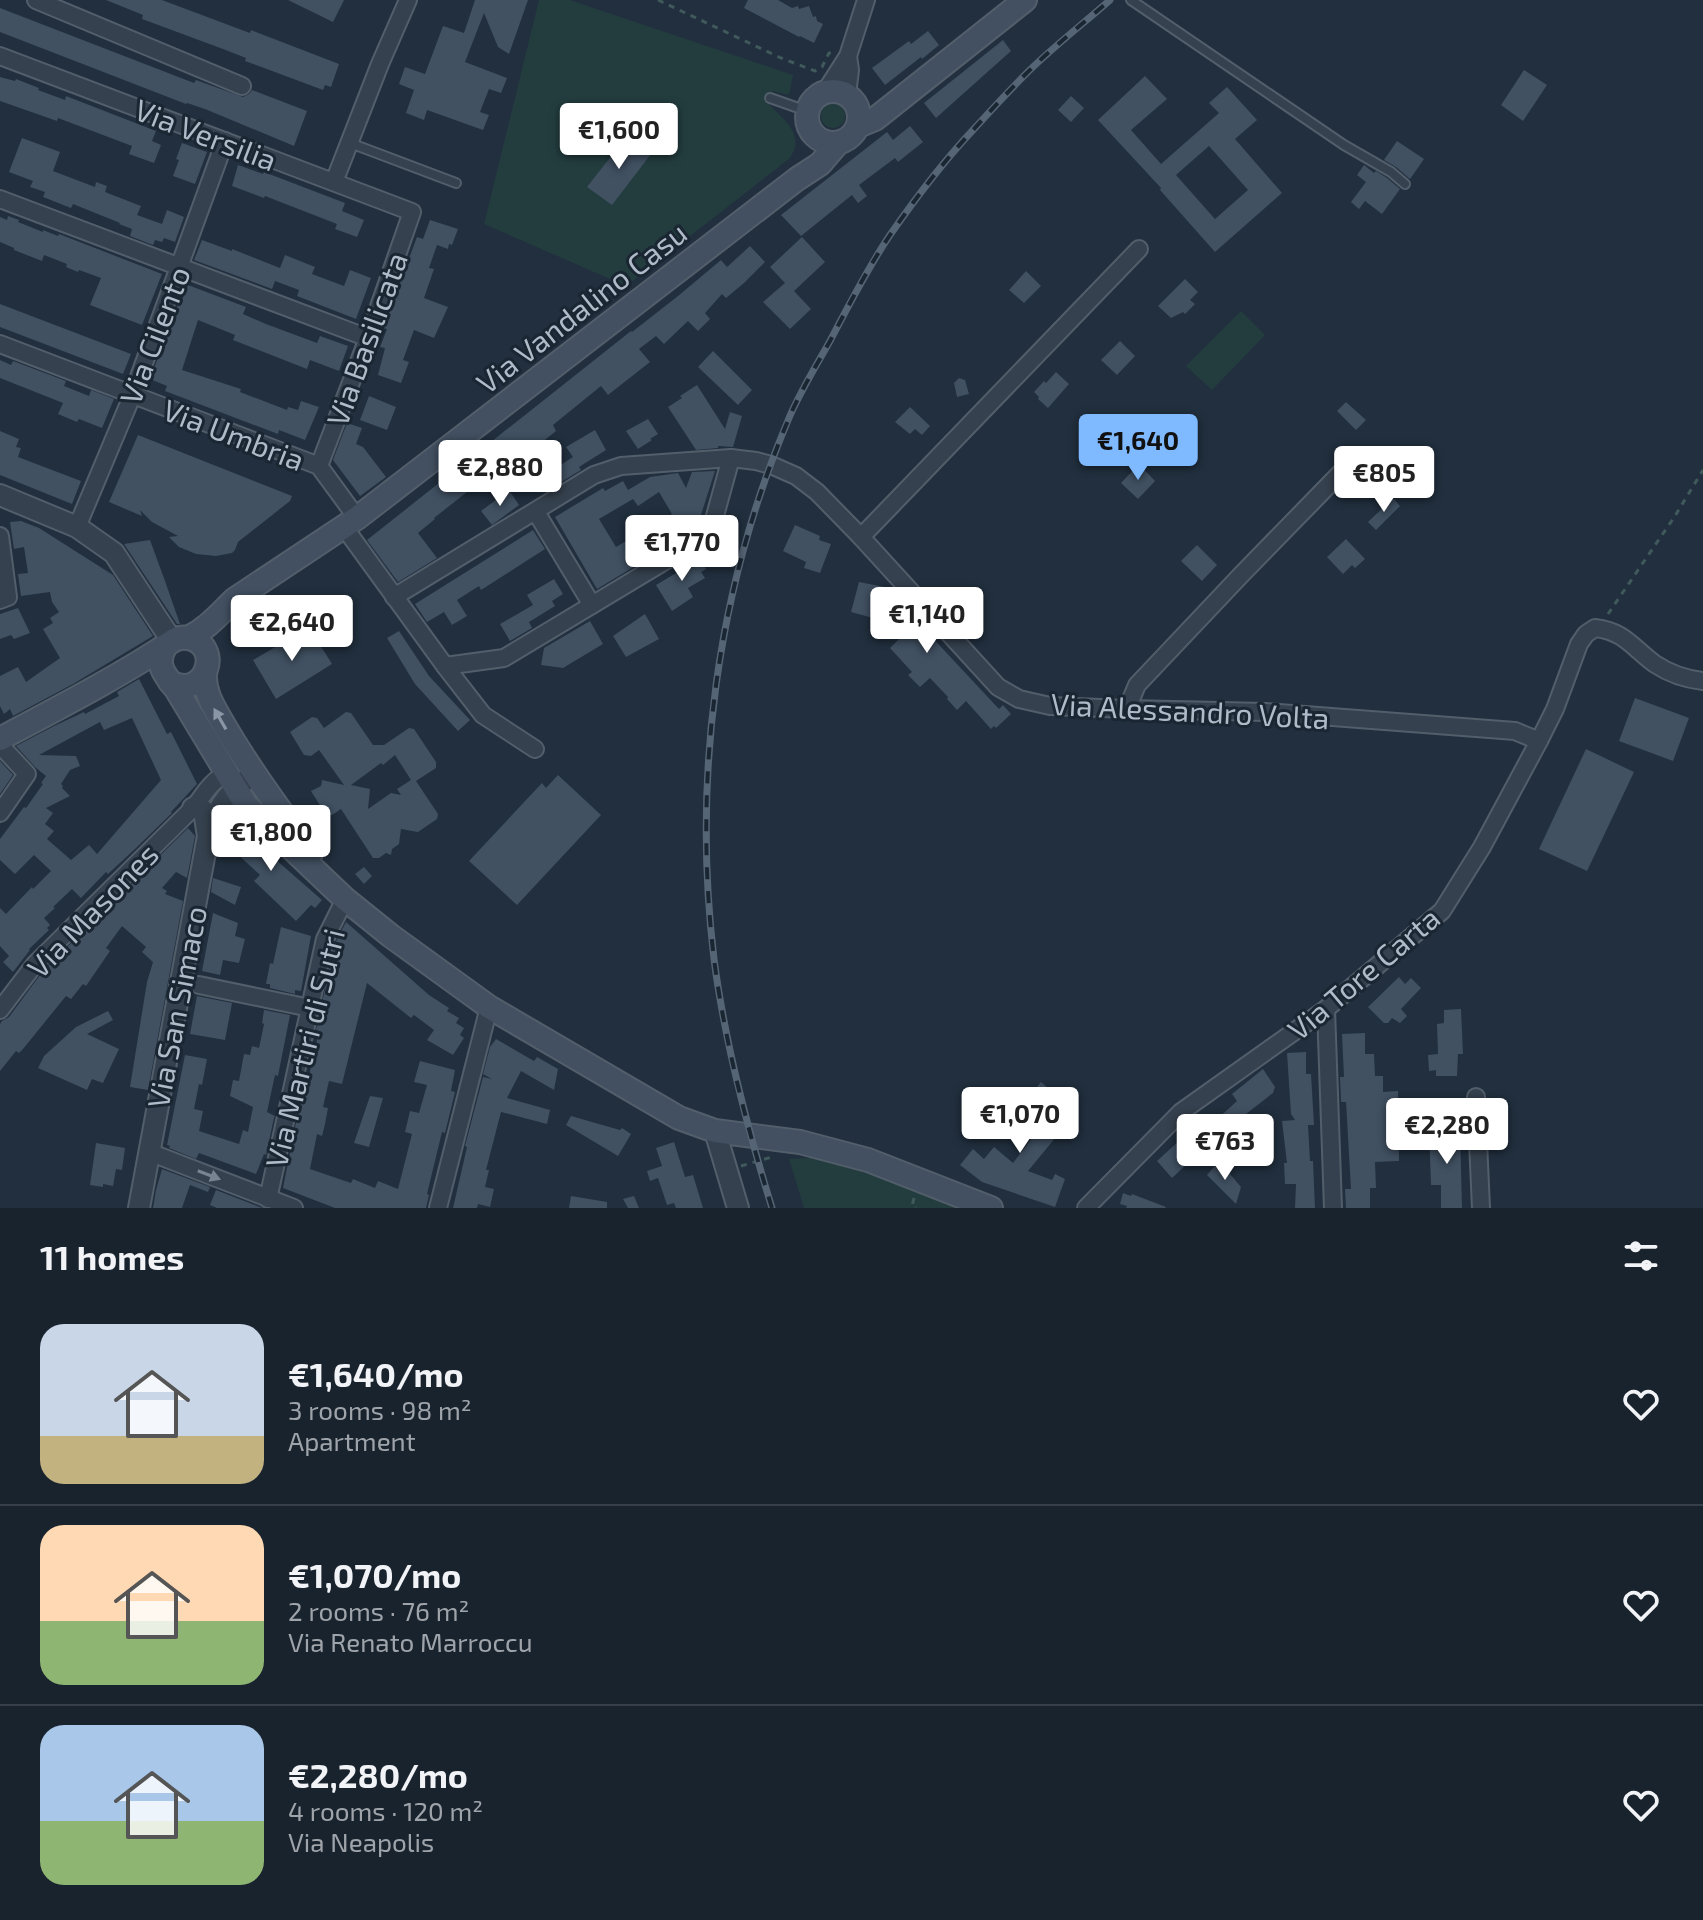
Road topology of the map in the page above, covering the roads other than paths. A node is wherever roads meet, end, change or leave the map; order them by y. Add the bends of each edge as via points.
1 (36, 0) edge
2 (408, 0) edge
3 (866, 0) edge
4 (1025, 0) edge
5 (1131, 0) edge
6 (0, 56) edge
7 (242, 86) dead end
8 (770, 98) dead end
9 (847, 104) junction
10 (809, 121) junction
11 (225, 141) junction
12 (349, 143) junction
13 (838, 143) junction
14 (797, 179) junction
15 (334, 182) junction
16 (456, 183) dead end
17 (1405, 184) dead end
18 (0, 199) edge
19 (412, 212) joint
20 (1139, 249) dead end
21 (180, 266) junction
22 (368, 338) junction
23 (0, 344) edge
24 (132, 396) junction
25 (1357, 456) dead end
26 (737, 459) junction
27 (319, 466) junction
28 (0, 495) edge
29 (536, 512) junction
30 (351, 522) junction
31 (77, 527) junction
32 (0, 536) edge
33 (861, 537) junction
34 (394, 597) junction
35 (4, 599) edge
36 (592, 605) junction
37 (178, 647) junction
38 (445, 666) junction
39 (205, 674) junction
40 (1703, 681) edge
41 (170, 682) junction
42 (1127, 709) junction
43 (1539, 741) junction
44 (0, 742) edge
45 (535, 749) dead end
46 (236, 775) junction
47 (193, 808) junction
48 (0, 813) edge
49 (208, 836) junction
50 (345, 899) junction
51 (199, 985) dead end
52 (489, 1007) junction
53 (310, 1008) junction
54 (1326, 1009) junction
55 (0, 1010) edge
56 (1476, 1097) dead end
57 (715, 1131) junction
58 (149, 1152) junction
59 (268, 1199) junction
60 (139, 1208) edge
61 (294, 1208) edge
62 (438, 1208) edge
63 (738, 1208) edge
64 (991, 1208) edge
65 (1086, 1208) edge
66 (1333, 1208) edge
67 (1481, 1208) edge

1 - 7 street
2 - 12 street
3 - 9 street via 841,55 850,70
4 - 9 main road via 894,104
5 - 17 lane
6 - 11 street, Via Versilia
8 - 10 lane
9 - 10 main road via 815,97
9 - 13 main road via 852,136
10 - 13 main road via 820,140
10 - 14 main road via 811,153
11 - 15 street, Via Versilia
11 - 21 street, Via Cilento
12 - 15 street
12 - 16 lane
13 - 14 main road, Via Vandalino Casu
14 - 30 main road, Via Vandalino Casu
15 - 19 street, Via Versilia
18 - 21 street
19 - 22 street, Via Basilicata
20 - 33 street
21 - 22 street
21 - 24 street, Via Cilento
22 - 27 street, Via Basilicata
23 - 24 street, Via Umbria
24 - 27 street, Via Umbria
24 - 31 street, Via Cilento
25 - 42 street via 1137,685
26 - 29 street, Via Alessandro Volta via 621,466 594,475
26 - 33 street, Via Alessandro Volta via 796,476
26 - 36 street via 710,534
27 - 30 street, Via Umbria
28 - 31 street
29 - 34 street, Via Alessandro Volta
29 - 36 street
30 - 34 street, Via Umbria
30 - 37 main road, Via Vandalino Casu via 235,599
31 - 37 street via 114,553
32 - 35 street
33 - 42 street, Via Alessandro Volta via 998,687 1019,699 1050,706
34 - 38 street, Via Umbria
36 - 38 street via 504,658
37 - 39 main road via 208,663
37 - 41 main road via 162,673
37 - 44 main road, Via Vandalino Casu
38 - 45 street, Via Umbria via 483,715
39 - 41 main road via 189,686
46 -> 39 main road via 204,685
40 - 43 street, Via Tore Carta via 1676,676 1609,629 1594,631 1579,644
41 - 46 main road
42 - 43 street, Via Alessandro Volta via 1266,712 1515,731
43 - 54 street, Via Tore Carta via 1442,911
44 - 48 street via 27,774
46 - 47 street, Via Masones via 209,785
46 - 49 street, Via San Simaco
46 - 50 main road
47 - 49 street via 204,811
47 - 55 street, Via Masones via 35,964
49 - 58 street, Via San Simaco
50 - 52 main road
50 - 53 street, Via Martiri di Sutri via 325,939
51 - 53 street
52 - 57 main road via 648,1101
52 - 62 street
53 - 59 street, Via Martiri di Sutri
54 - 65 street, Via Tore Carta via 1181,1112
54 - 66 street
56 - 67 street
57 - 63 street
57 - 64 main road via 789,1140 868,1160
58 -> 59 street
58 - 60 street, Via San Simaco
59 - 61 street

